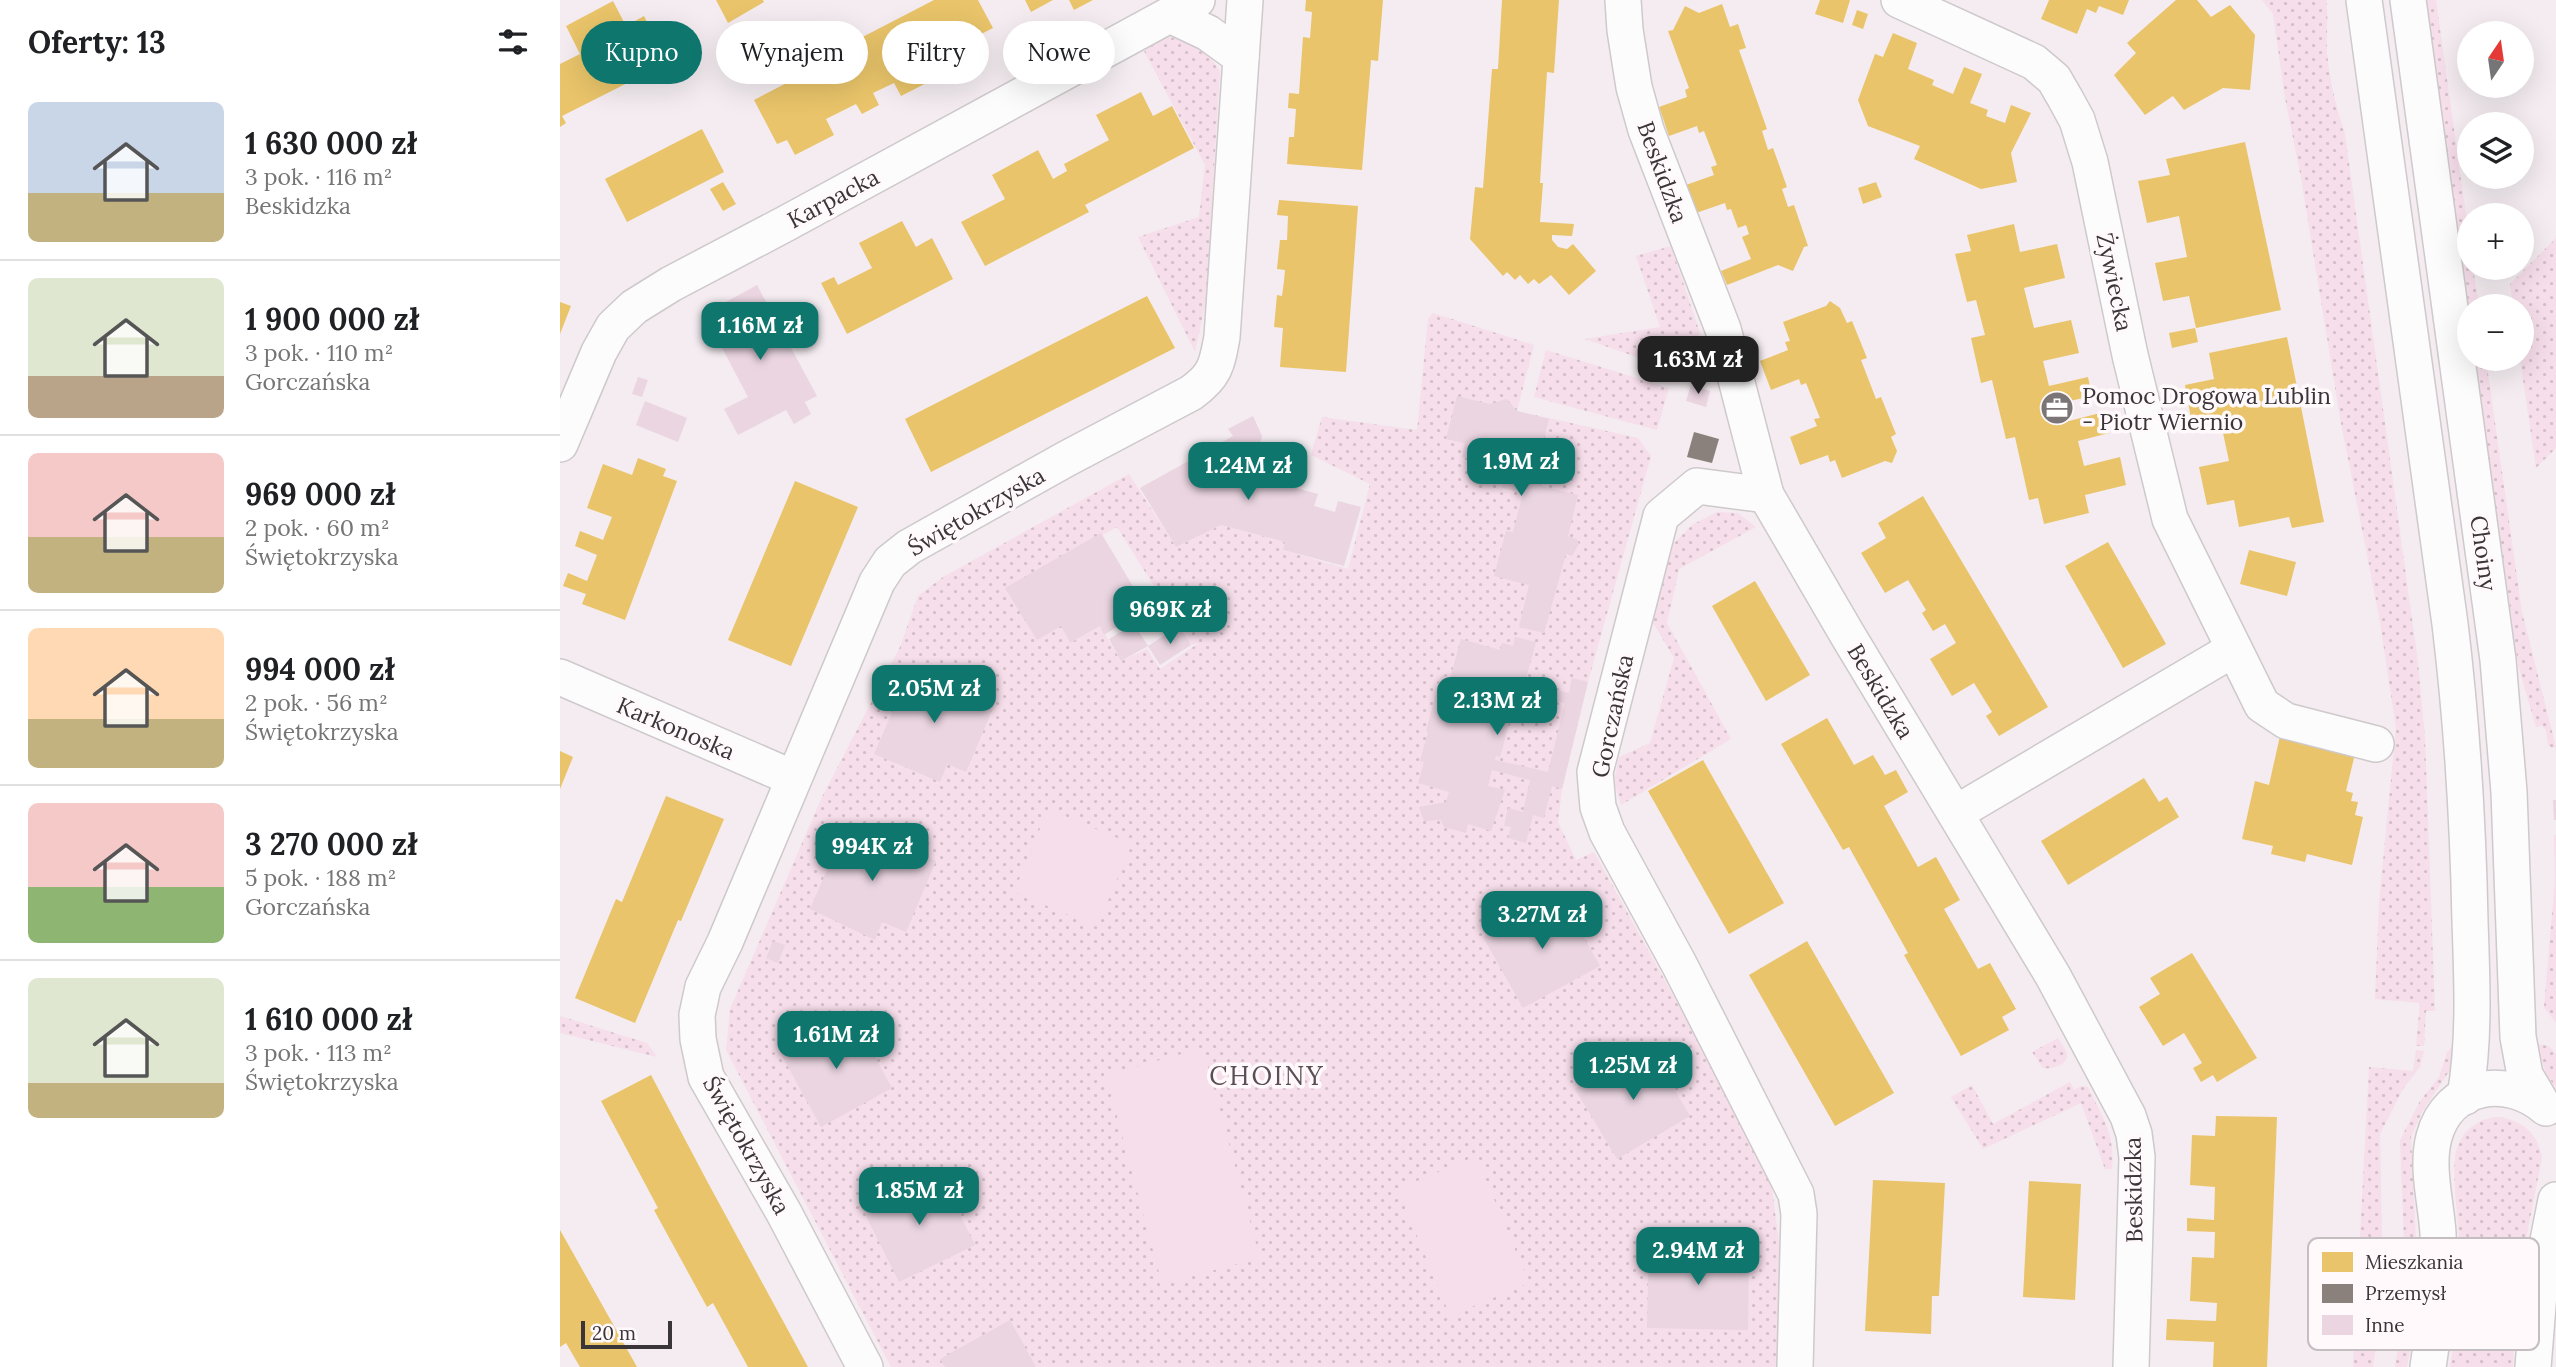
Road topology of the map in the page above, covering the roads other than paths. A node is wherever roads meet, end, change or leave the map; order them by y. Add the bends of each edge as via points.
1 (1245, 0) edge
2 (1623, 0) edge
3 (1899, 0) edge
4 (2364, 0) edge
5 (2408, 0) edge
6 (1184, 8) edge
7 (1241, 57) junction
8 (560, 444) edge
9 (1766, 495) junction
10 (2234, 649) junction
11 (560, 677) edge
12 (2376, 744) dead end
13 (793, 778) junction
14 (1956, 813) junction
15 (2465, 1097) junction
16 (2549, 1113) edge
17 (2556, 1200) edge
18 (2437, 1238) edge
19 (2539, 1284) edge
20 (866, 1367) edge
21 (1796, 1367) edge
22 (2131, 1367) edge

1 - 7 street, Świętokrzyska
2 - 9 street, Beskidzka via 1634,88 1723,329
3 - 10 street, Żywiecka via 2034,62 2054,79 2066,98 2091,162 2169,519
4 - 15 street, Choiny via 2461,720 2472,1000
5 - 16 street, Choiny via 2499,671 2521,1056 2529,1085
6 - 7 street, Karpacka
6 - 8 street, Karpacka via 634,307 613,327 599,352
7 - 13 street, Świętokrzyska via 1222,337 1217,364 1207,382 909,547 890,562 877,582
9 - 14 street, Beskidzka
9 - 21 street, Gorczańska via 1697,486 1661,516 1595,772 1598,807 1607,832 1796,1194
10 - 12 street, Żywiecka via 2262,705 2286,720
10 - 14 street
11 - 13 street, Karkonoska
13 - 20 street, Świętokrzyska via 704,987 697,1015 698,1039 706,1077
14 - 22 street, Beskidzka via 2053,976 2134,1134
15 - 16 street via 2482,1089 2504,1088 2526,1094
15 - 18 street via 2444,1116 2433,1142
17 - 19 street

